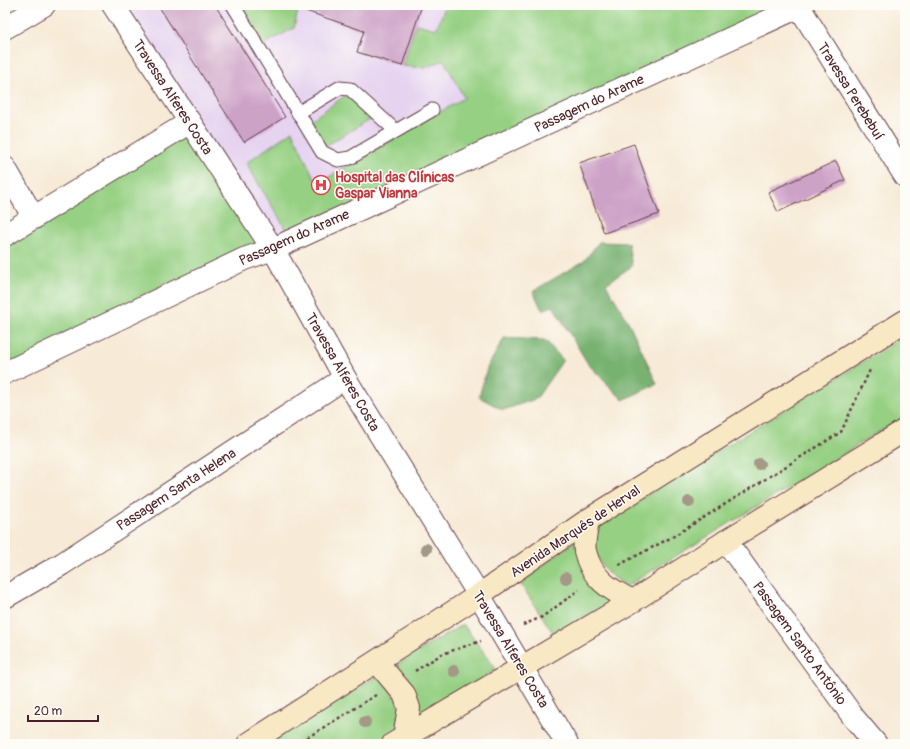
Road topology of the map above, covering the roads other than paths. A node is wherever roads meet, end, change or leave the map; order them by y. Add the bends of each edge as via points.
1 (44, 5) edge
2 (113, 5) edge
3 (233, 5) edge
4 (800, 6) edge
5 (5, 28) edge
6 (432, 110) dead end
7 (298, 113) junction
8 (190, 122) junction
9 (396, 131) junction
10 (5, 168) edge
11 (905, 176) edge
12 (34, 218) junction
13 (5, 235) edge
14 (273, 249) junction
15 (905, 321) edge
16 (5, 373) edge
17 (345, 378) junction
18 (905, 430) edge
19 (588, 520) junction
20 (726, 541) junction
21 (479, 595) junction
22 (5, 597) edge
23 (633, 601) junction
24 (377, 662) junction
25 (522, 667) junction
26 (399, 741) edge
27 (248, 744) edge
28 (567, 744) edge
29 (876, 744) edge

1 - 5 street
2 - 8 street, Travessa Alferes Costa
3 - 7 lane
4 - 11 street, Travessa Perebebuí
4 - 14 street, Passagem do Arame
6 - 9 lane
7 - 9 lane via 339,88 345,87
7 - 9 lane via 322,152 338,160 350,158
8 - 12 street
8 - 14 street, Travessa Alferes Costa
10 - 12 street
12 - 13 street
14 - 16 street, Passagem do Arame via 244,259
14 - 17 street, Travessa Alferes Costa
15 - 19 main road, Avenida Marquês de Herval
17 - 21 street, Travessa Alferes Costa
17 - 22 street, Passagem Santa Helena via 62,564
18 - 20 main road
19 - 21 main road, Avenida Marquês de Herval
19 - 23 main road via 585,550 596,578
20 - 23 main road
20 - 29 street, Passagem Santo Antônio via 854,718
21 - 24 main road, Avenida Marquês de Herval
21 - 25 street, Travessa Alferes Costa
23 - 25 main road
24 - 26 main road via 404,694 409,708
24 - 27 main road, Avenida Marquês de Herval
25 - 26 main road
25 - 28 street, Travessa Alferes Costa

